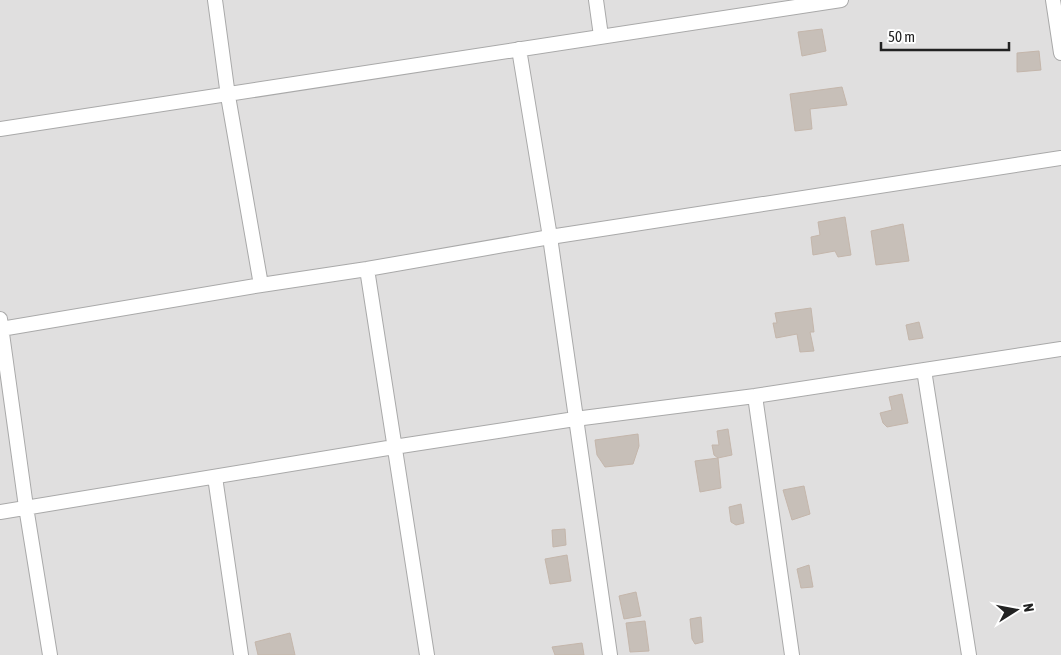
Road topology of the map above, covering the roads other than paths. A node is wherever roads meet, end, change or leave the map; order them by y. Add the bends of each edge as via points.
1 (214, 0) edge
2 (596, 0) edge
3 (840, 0) edge
4 (1053, 0) edge
5 (601, 36) junction
6 (519, 49) junction
7 (1061, 52) edge
8 (228, 96) junction
9 (0, 130) edge
10 (1061, 158) edge
11 (550, 236) junction
12 (367, 269) junction
13 (261, 285) junction
14 (1, 324) edge
15 (1061, 349) edge
16 (924, 370) junction
17 (755, 396) junction
18 (575, 419) junction
19 (394, 447) junction
20 (215, 478) junction
21 (26, 507) junction
22 (0, 512) edge
23 (50, 655) edge
24 (241, 655) edge
25 (427, 655) edge
26 (610, 655) edge
27 (792, 655) edge
28 (969, 655) edge

1 - 8 street
2 - 5 street
3 - 5 street
4 - 7 street
5 - 6 street
6 - 8 street
6 - 11 street
8 - 9 street
8 - 13 street
10 - 11 street
11 - 12 street
11 - 18 street
12 - 13 street
12 - 19 street
13 - 14 street
14 - 21 street
15 - 16 street
16 - 17 street
16 - 28 street
17 - 18 street
17 - 27 street
18 - 19 street
18 - 26 street
19 - 20 street
19 - 25 street
20 - 21 street
20 - 24 street
21 - 22 street
21 - 23 street

